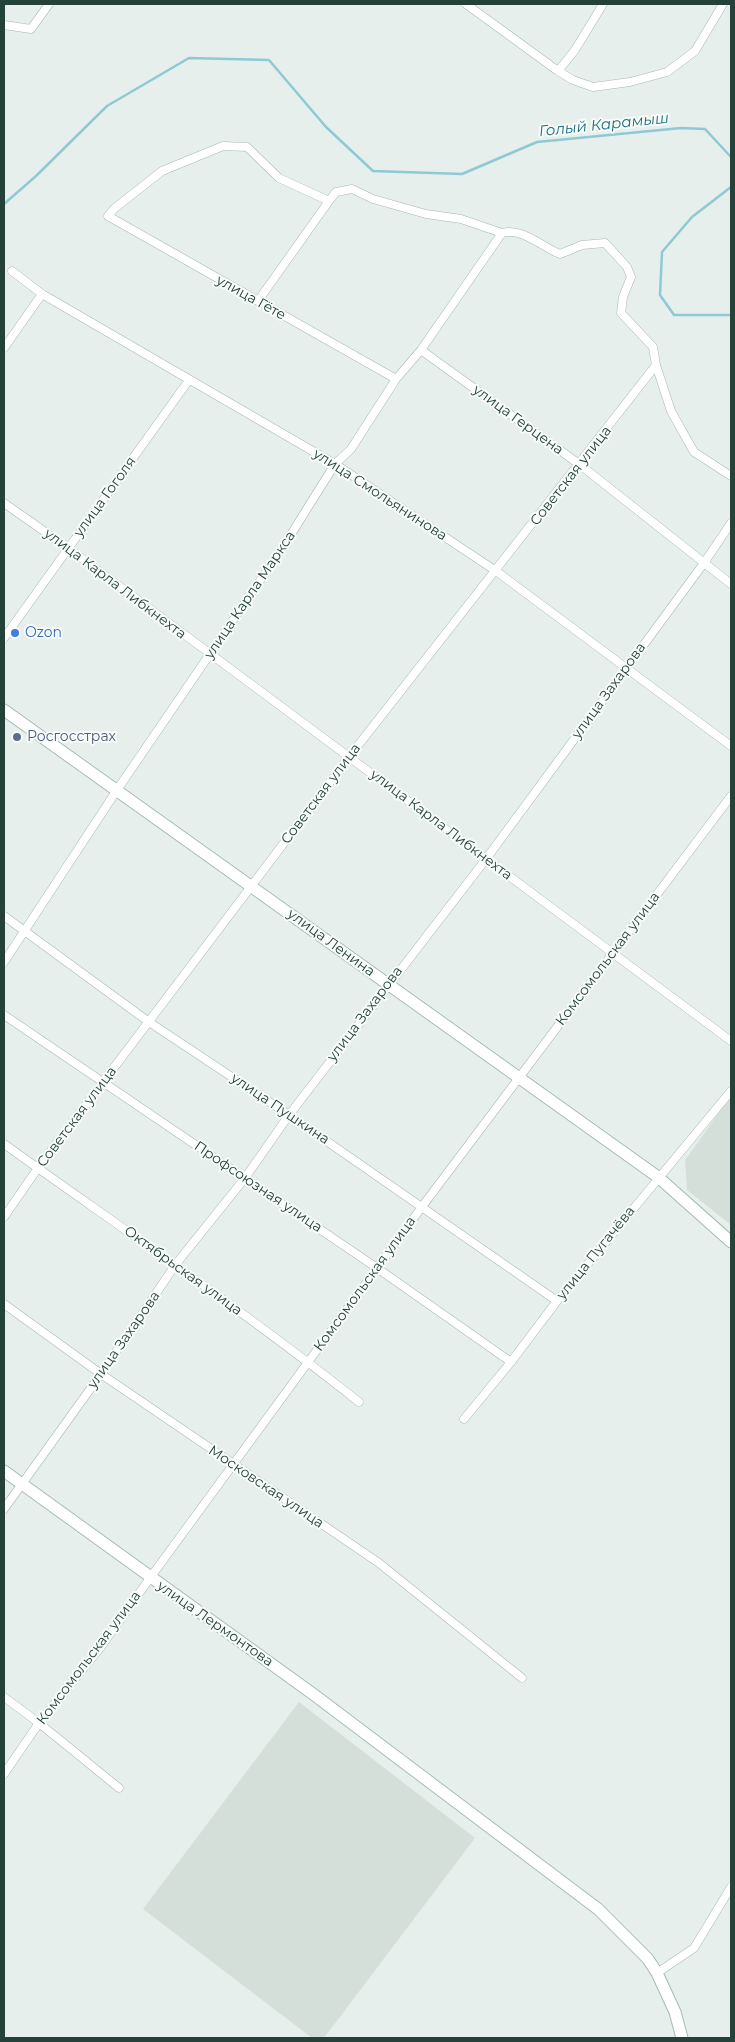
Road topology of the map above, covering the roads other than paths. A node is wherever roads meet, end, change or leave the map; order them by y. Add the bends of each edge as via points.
1 (49, 4) edge
2 (466, 4) edge
3 (602, 4) edge
4 (723, 4) edge
5 (4, 25) edge
6 (558, 71) junction
7 (329, 201) junction
8 (502, 233) junction
9 (12, 271) dead end
10 (42, 294) junction
11 (258, 301) junction
12 (4, 348) edge
13 (421, 350) junction
14 (656, 365) junction
15 (396, 379) junction
16 (189, 380) junction
17 (335, 464) junction
18 (579, 464) junction
19 (731, 476) edge
20 (4, 503) edge
21 (731, 523) edge
22 (68, 548) junction
23 (704, 563) junction
24 (496, 571) junction
25 (731, 584) edge
26 (4, 638) edge
27 (209, 655) junction
28 (626, 668) junction
29 (4, 710) edge
30 (731, 746) edge
31 (349, 757) junction
32 (117, 790) junction
33 (731, 796) edge
34 (486, 859) junction
35 (251, 886) junction
36 (4, 916) edge
37 (25, 931) junction
38 (614, 952) junction
39 (4, 962) edge
40 (388, 984) junction
41 (4, 1015) edge
42 (149, 1022) junction
43 (731, 1041) edge
44 (518, 1078) junction
45 (104, 1082) junction
46 (731, 1091) edge
47 (289, 1115) junction
48 (4, 1144) edge
49 (38, 1168) junction
50 (658, 1177) junction
51 (245, 1178) junction
52 (421, 1208) junction
53 (4, 1217) edge
54 (731, 1242) edge
55 (176, 1264) junction
56 (377, 1268) junction
57 (557, 1301) junction
58 (4, 1304) edge
59 (308, 1362) junction
60 (511, 1362) junction
61 (101, 1374) junction
62 (359, 1402) dead end
63 (464, 1419) dead end
64 (233, 1465) junction
65 (4, 1471) edge
66 (22, 1484) junction
67 (4, 1509) edge
68 (150, 1578) junction
69 (522, 1678) dead end
70 (4, 1697) edge
71 (39, 1723) junction
72 (4, 1774) edge
73 (119, 1788) dead end
74 (731, 1887) edge
75 (657, 1973) junction
76 (682, 2038) edge

1 - 5 street via 31,29
2 - 6 street
3 - 6 street via 575,50
4 - 6 street via 695,52 667,72 594,87
7 - 8 street via 336,192 352,189 408,209 461,219
7 - 11 street
7 - 11 street, улица Гёте via 279,178 247,147 223,146 162,171 108,216
8 - 13 street, улица Карла Маркса
8 - 14 street via 508,231 526,236 560,254 582,245 606,243 627,267 631,277 622,297 621,313 653,347
9 - 10 street, улица Смольянинова
10 - 12 street
10 - 16 street, улица Смольянинова
11 - 15 street, улица Гёте
13 - 15 street, улица Карла Маркса
13 - 18 street, улица Герцена
14 - 18 street, Советская улица
14 - 19 street via 671,411 694,452
15 - 17 street, улица Карла Маркса via 351,449
16 - 17 street, улица Смольянинова
16 - 22 street, улица Гоголя
17 - 24 street, улица Смольянинова
17 - 27 street, улица Карла Маркса
18 - 23 street, улица Герцена
18 - 24 street, Советская улица
20 - 22 street, улица Карла Либкнехта
21 - 23 street, улица Захарова
22 - 26 street, улица Гоголя
22 - 27 street, улица Карла Либкнехта
23 - 25 street, улица Герцена
23 - 28 street, улица Захарова
24 - 28 street, улица Смольянинова
24 - 31 street, Советская улица
27 - 31 street, улица Карла Либкнехта
27 - 32 street, улица Карла Маркса
28 - 30 street, улица Смольянинова
28 - 34 street, улица Захарова
29 - 32 street, улица Ленина
31 - 34 street, улица Карла Либкнехта
31 - 35 street, Советская улица
32 - 35 street, улица Ленина
32 - 37 street, улица Карла Маркса
33 - 38 street, Комсомольская улица
34 - 38 street, улица Карла Либкнехта
34 - 40 street, улица Захарова
35 - 40 street, улица Ленина
35 - 42 street, Советская улица
36 - 37 street, улица Пушкина
37 - 39 street, улица Карла Маркса
37 - 42 street, улица Пушкина
38 - 43 street, улица Карла Либкнехта
38 - 44 street, Комсомольская улица
40 - 44 street, улица Ленина
40 - 47 street, улица Захарова
41 - 45 street, Профсоюзная улица
42 - 45 street, Советская улица
42 - 47 street, улица Пушкина
44 - 50 street, улица Ленина
44 - 52 street, Комсомольская улица
45 - 49 street, Советская улица
45 - 51 street, Профсоюзная улица
46 - 50 street, улица Пугачёва
47 - 51 street, улица Захарова
47 - 52 street, улица Пушкина
48 - 49 street, Октябрьская улица
49 - 53 street, Советская улица
49 - 55 street, Октябрьская улица
50 - 54 street, улица Ленина
50 - 57 street, улица Пугачёва
51 - 55 street, улица Захарова
51 - 56 street, Профсоюзная улица
52 - 56 street, Комсомольская улица
52 - 57 street, улица Пушкина
55 - 59 street, Октябрьская улица
55 - 61 street, улица Захарова
56 - 59 street, Комсомольская улица
56 - 60 street, Профсоюзная улица
57 - 60 street, улица Пугачёва
58 - 61 street, Московская улица
59 - 62 street, Октябрьская улица
59 - 64 street, Комсомольская улица
60 - 63 street, улица Пугачёва
61 - 64 street, Московская улица
61 - 66 street, улица Захарова
64 - 68 street, Комсомольская улица
64 - 69 street, Московская улица via 379,1563
65 - 66 street, улица Лермонтова
66 - 67 street, улица Захарова
66 - 68 street, улица Лермонтова
68 - 71 street, Комсомольская улица via 100,1648
68 - 75 street, улица Лермонтова via 313,1694 598,1909 648,1959
70 - 71 street
71 - 72 street, Комсомольская улица
71 - 73 street
74 - 75 street via 694,1948
75 - 76 street, улица Лермонтова via 675,2012

